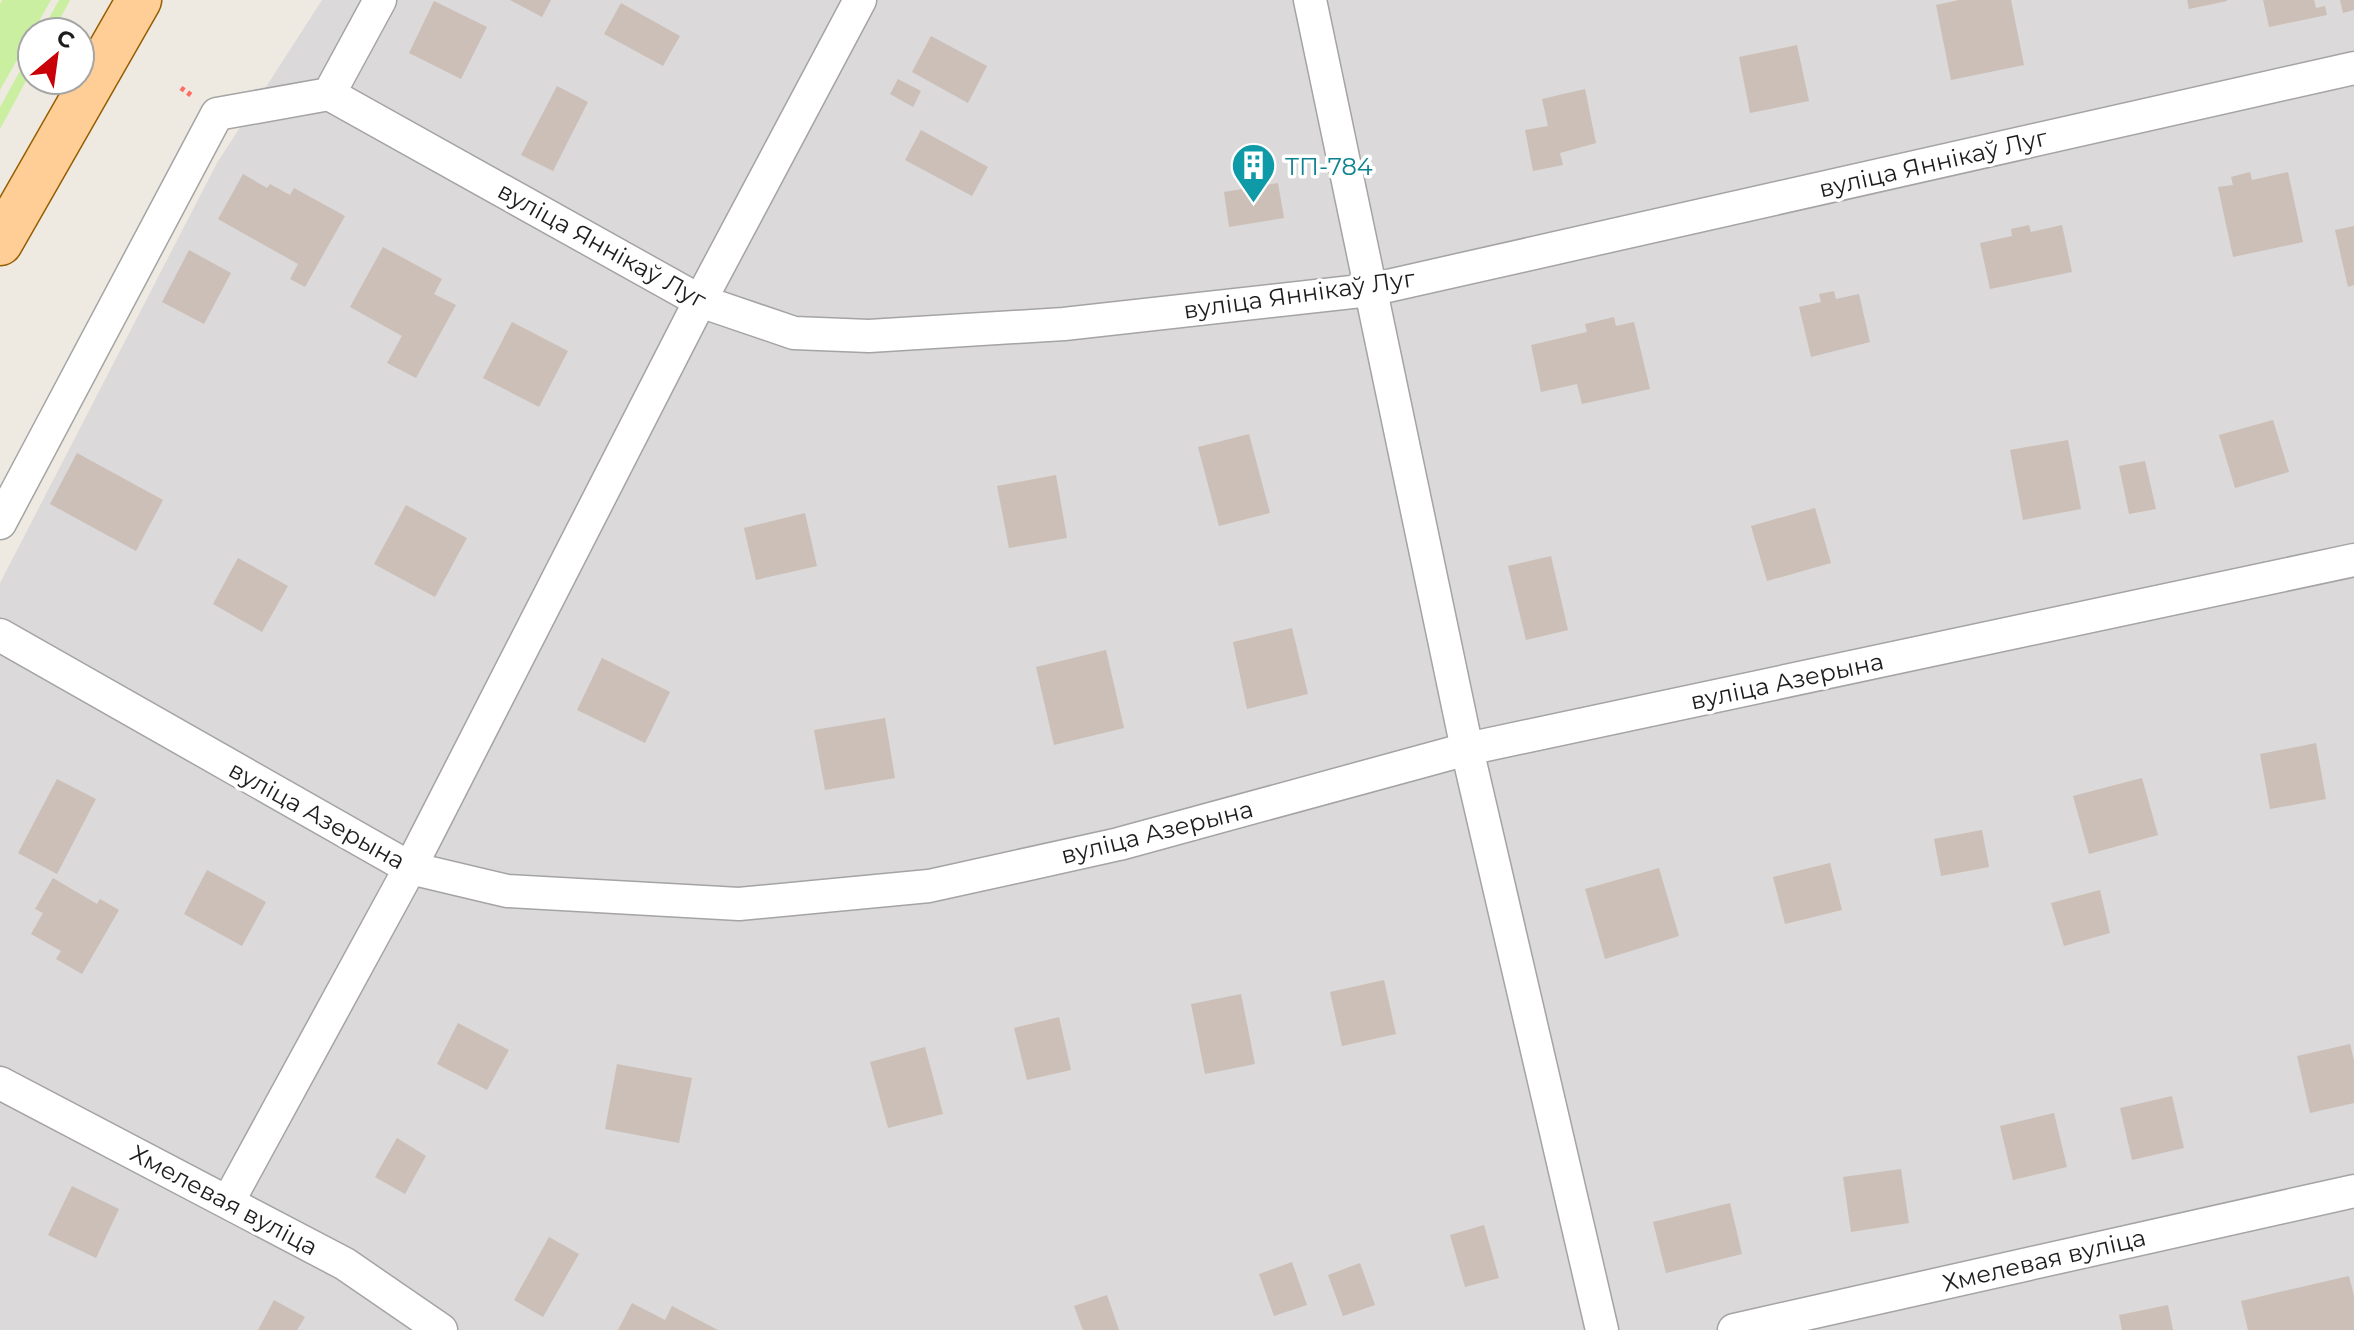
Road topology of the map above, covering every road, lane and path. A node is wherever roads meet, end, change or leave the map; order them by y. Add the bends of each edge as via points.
1 (139, 0) edge
2 (380, 0) edge
3 (860, 0) edge
4 (1310, 0) edge
5 (2354, 68) edge
6 (329, 94) junction
7 (0, 243) edge
8 (1370, 290) junction
9 (700, 301) junction
10 (0, 523) edge
11 (2354, 560) edge
12 (0, 635) edge
13 (1467, 749) junction
14 (410, 868) junction
15 (0, 1083) edge
16 (2354, 1191) edge
17 (228, 1202) junction
18 (441, 1330) edge
19 (1602, 1330) edge
20 (1734, 1330) edge

1 - 7 main road
2 - 6 street
3 - 9 street
4 - 8 street
5 - 8 street, вуліца Яннікаў Луг
6 - 9 street, вуліца Яннікаў Луг
6 - 10 street via 217,114
8 - 9 street, вуліца Яннікаў Луг via 1064,324 869,336 794,333
8 - 13 street
9 - 14 street
11 - 13 street, вуліца Азерына
12 - 14 street, вуліца Азерына
13 - 14 street, вуліца Азерына via 1119,844 929,886 739,904 507,891
13 - 19 street
14 - 17 street
15 - 17 street, Хмелевая вуліца
16 - 20 street, Хмелевая вуліца
17 - 18 street, Хмелевая вуліца via 345,1264

